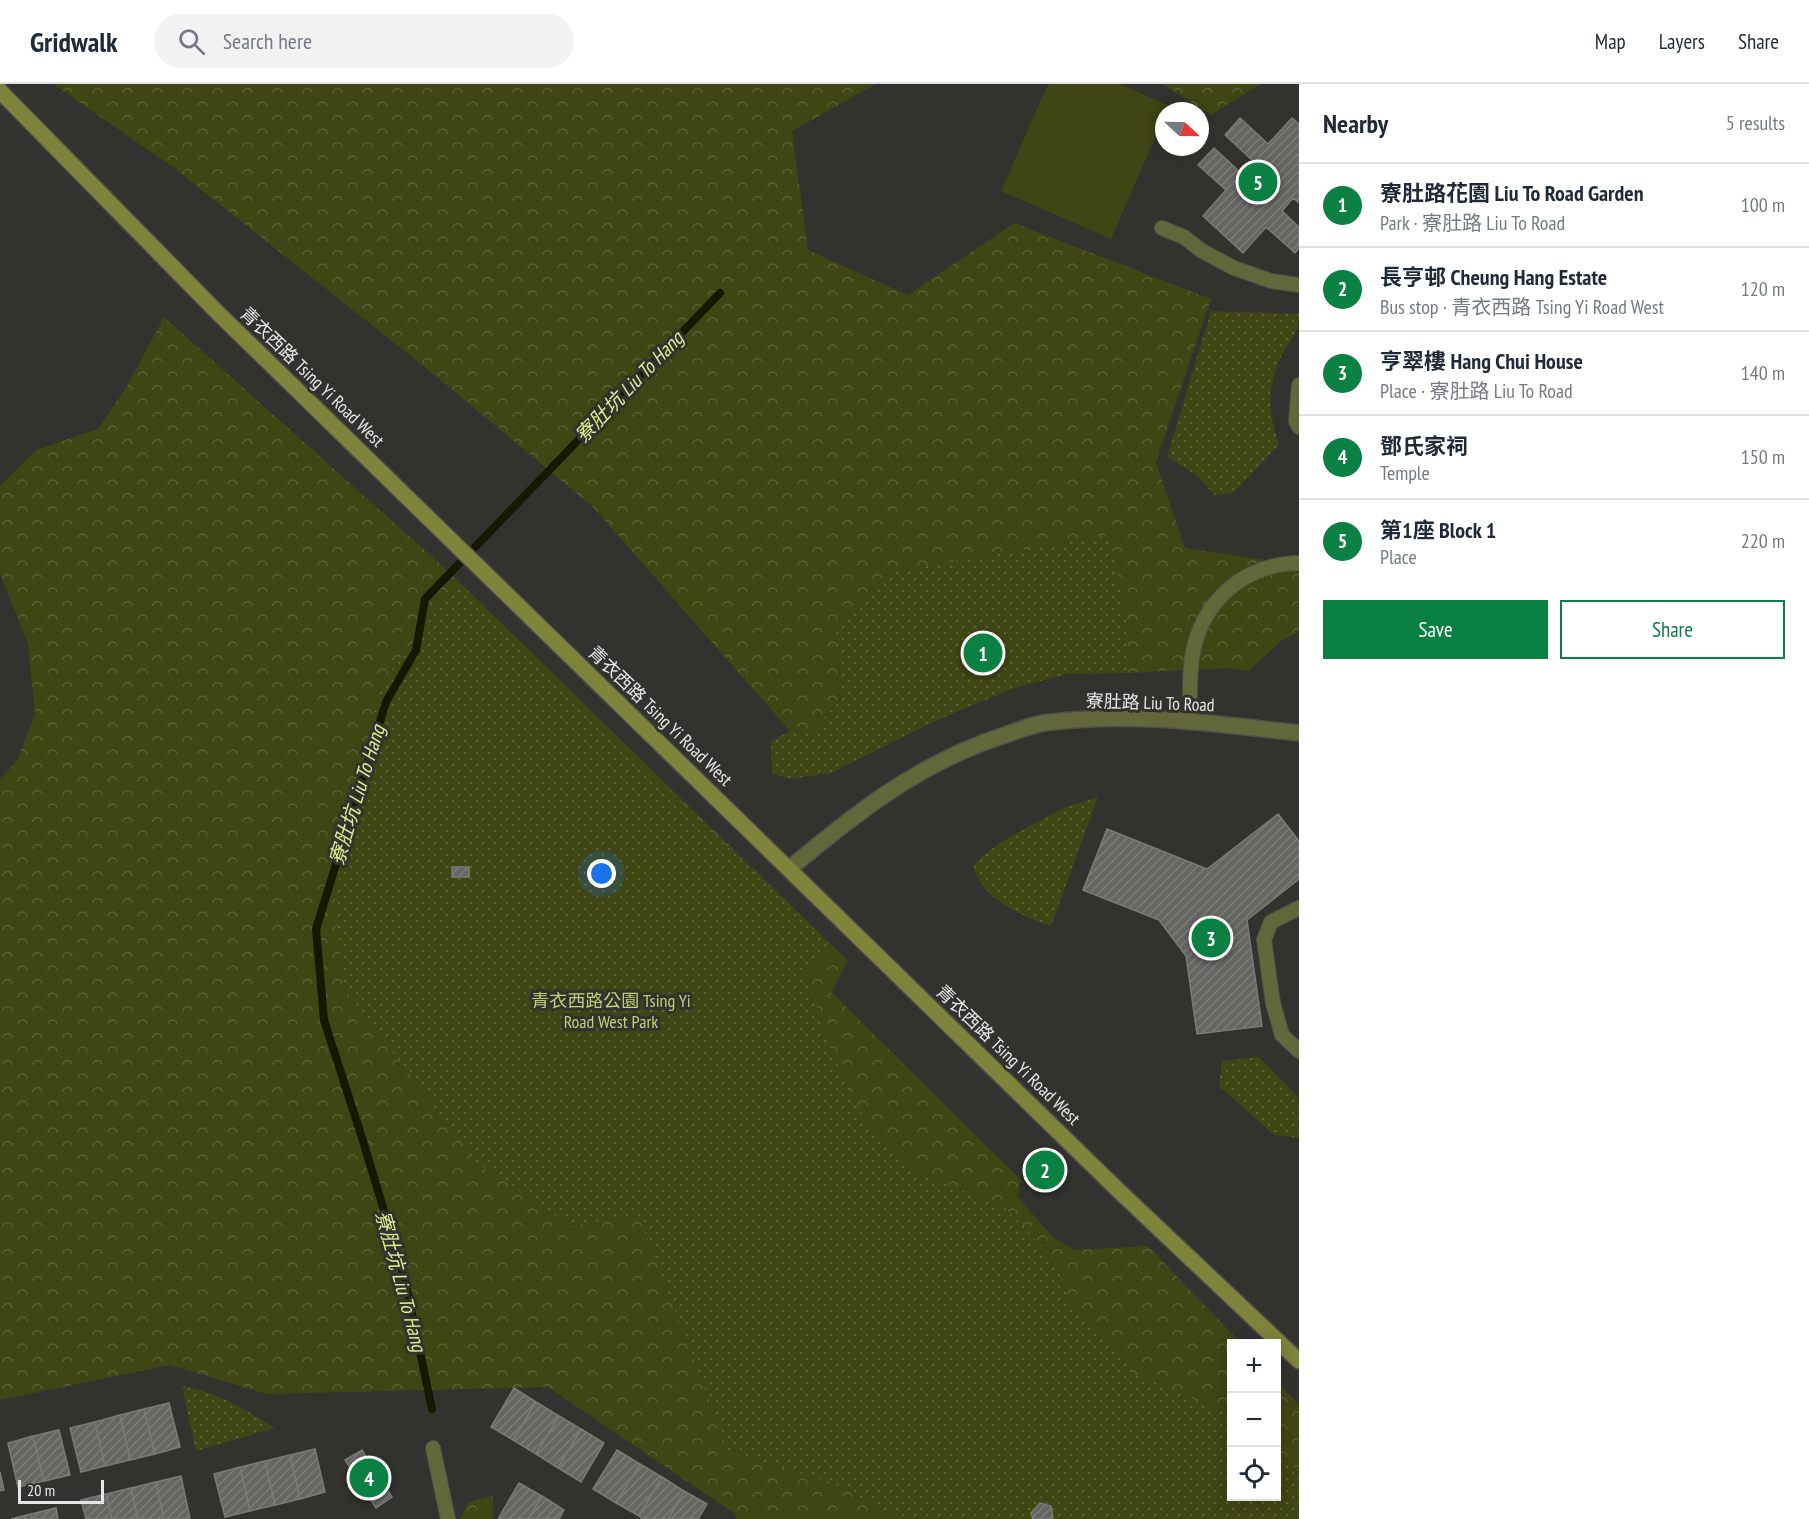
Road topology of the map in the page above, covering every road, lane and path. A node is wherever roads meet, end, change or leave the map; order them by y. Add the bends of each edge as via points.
1 (0, 91) edge
2 (1162, 228) dead end
3 (1299, 285) edge
4 (1299, 386) edge
5 (1299, 427) edge
6 (1299, 563) edge
7 (1190, 722) junction
8 (1299, 733) edge
9 (789, 869) junction
10 (1299, 908) edge
11 (1299, 1051) edge
12 (1299, 1361) edge
13 (433, 1448) dead end
14 (448, 1519) edge

1 - 9 main road, 青衣西路 Tsing Yi Road West via 217,312
2 - 3 lane via 1234,268 1271,281
4 - 5 lane
6 - 7 lane via 1251,573 1233,583 1207,613 1191,660
7 - 8 street, 寮肚路 Liu To Road
7 - 9 street, 寮肚路 Liu To Road via 1114,718 1042,723 988,740 939,761 898,785
9 - 12 main road, 青衣西路 Tsing Yi Road West
10 - 11 lane via 1271,922 1264,940 1282,1035
13 - 14 lane

